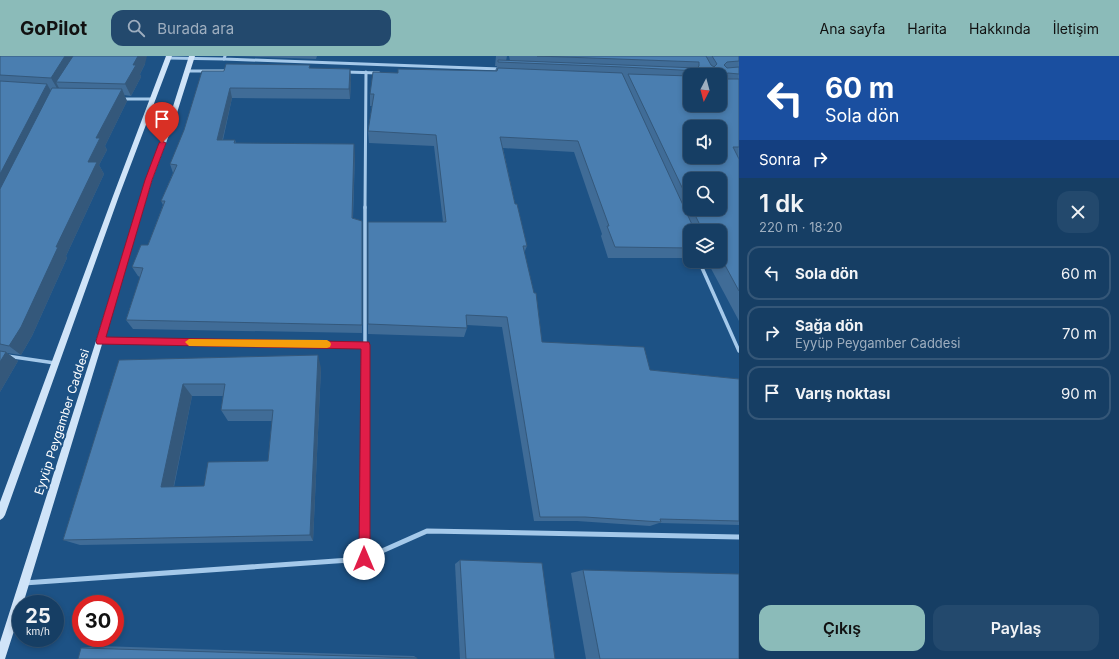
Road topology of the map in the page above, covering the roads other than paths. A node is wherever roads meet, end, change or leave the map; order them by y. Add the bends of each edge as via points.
1 (168, 57) edge
2 (192, 57) edge
3 (225, 57) edge
4 (234, 70) edge
5 (508, 70) edge
6 (187, 71) junction
7 (342, 71) edge
8 (366, 72) junction
9 (381, 73) edge
10 (120, 99) edge
11 (152, 99) junction
12 (702, 268) edge
13 (100, 341) junction
14 (365, 345) junction
15 (739, 351) edge
16 (0, 355) edge
17 (56, 363) junction
18 (0, 516) edge
19 (739, 537) edge
20 (364, 559) junction
21 (24, 583) junction
22 (0, 659) edge

1 - 2 street
1 - 11 main road, Eyyüp Peygamber Caddesi
2 - 3 street
2 - 6 main road, Eyyüp Peygamber Caddesi
3 - 5 street
4 - 6 street
6 - 13 main road, Eyyüp Peygamber Caddesi via 149,180
7 - 8 street
8 - 9 street
8 - 14 street
10 - 11 street
11 - 17 main road, Eyyüp Peygamber Caddesi
12 - 15 street
13 - 14 street
13 - 21 main road, Eyyüp Peygamber Caddesi
14 - 20 street
16 - 17 street
17 - 18 main road, Eyyüp Peygamber Caddesi
19 - 20 street via 427,531
20 - 21 street
21 - 22 main road, Eyyüp Peygamber Caddesi

